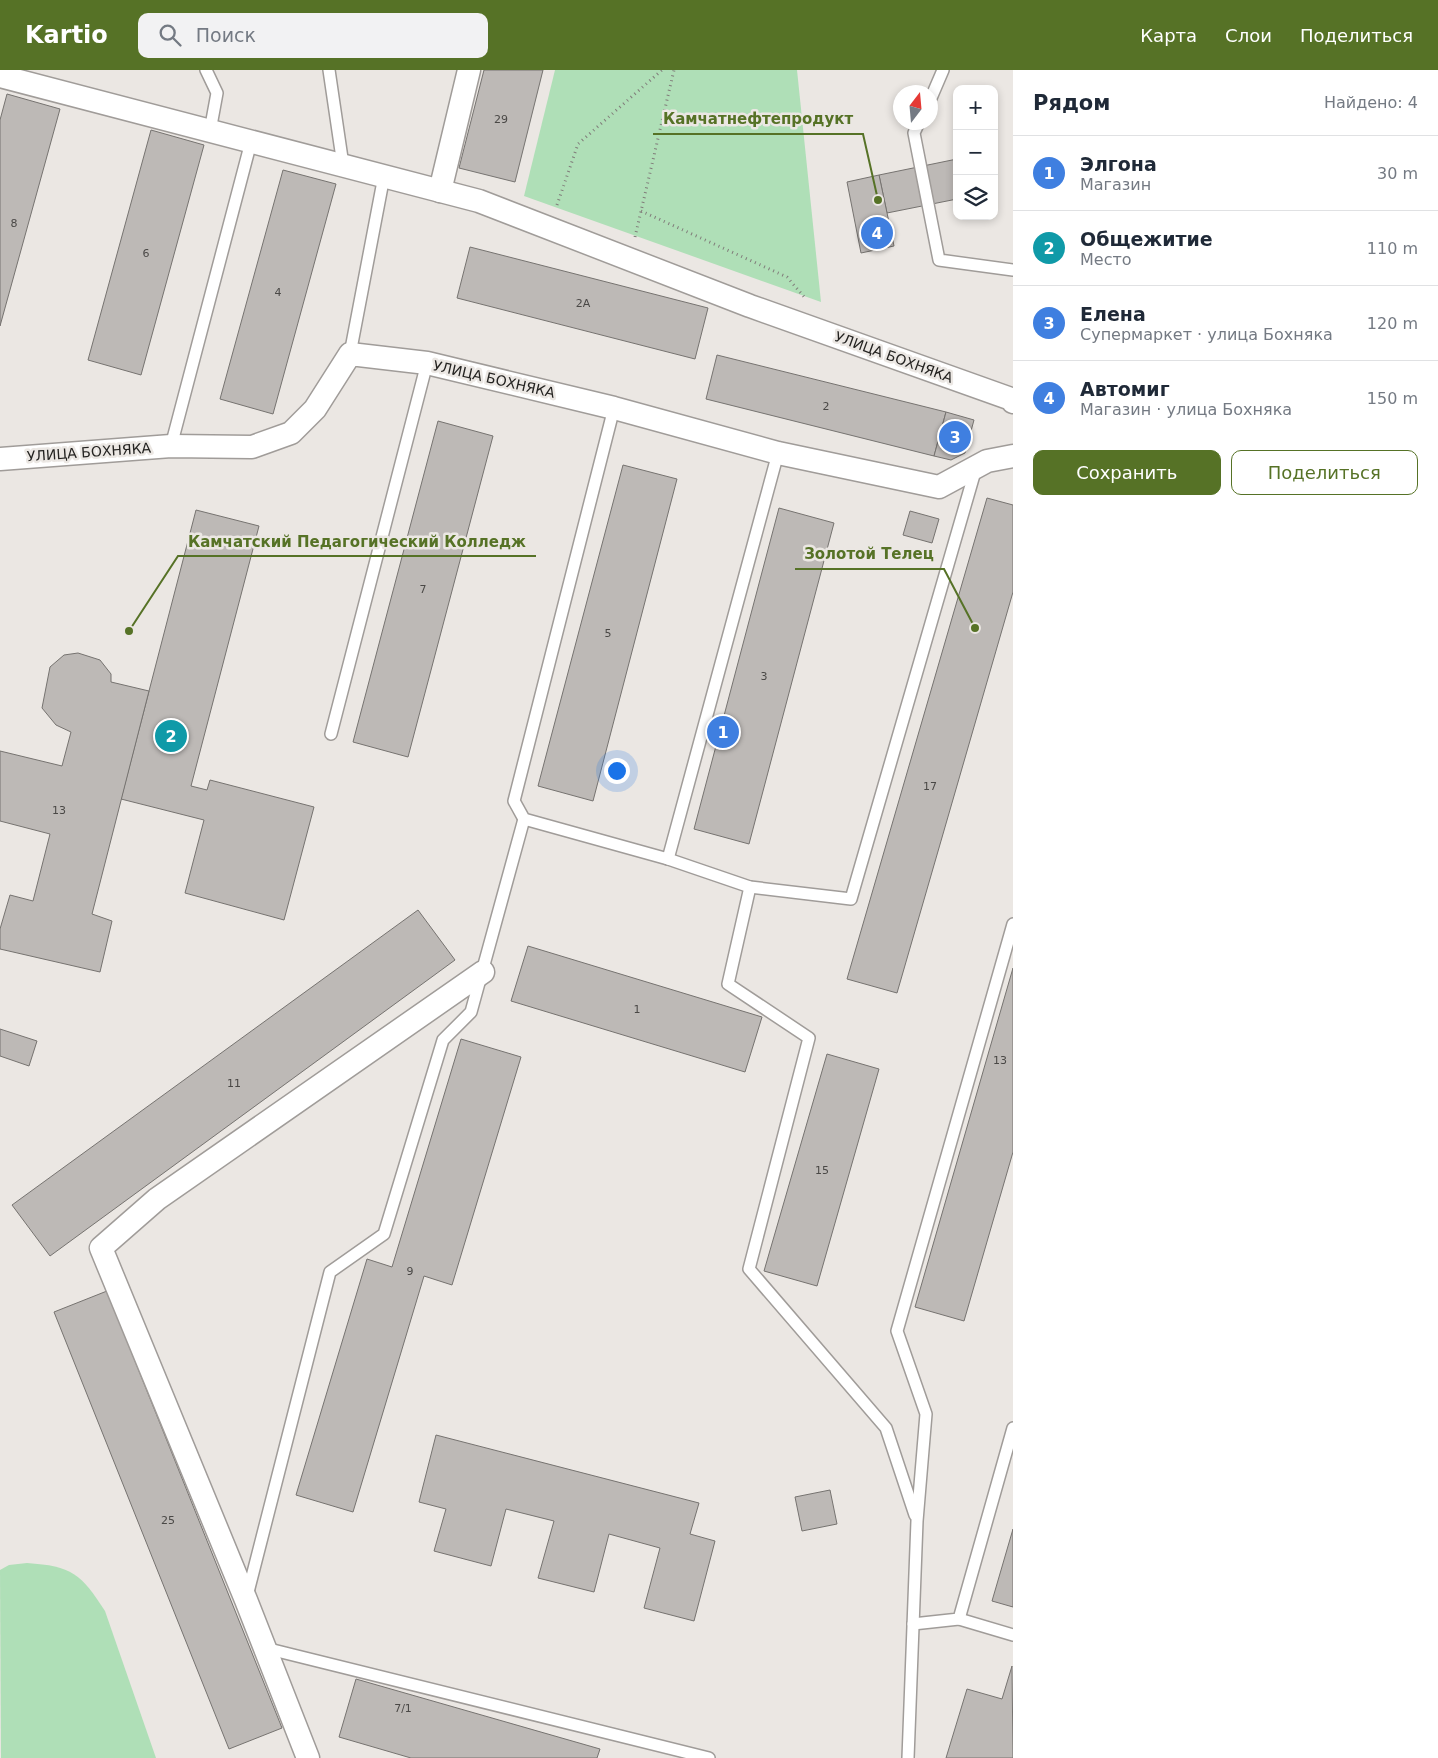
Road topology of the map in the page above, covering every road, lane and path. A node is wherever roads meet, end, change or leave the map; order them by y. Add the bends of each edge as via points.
1 (206, 70) edge
2 (329, 70) edge
3 (468, 70) edge
4 (662, 70) edge
5 (674, 70) edge
6 (943, 70) edge
7 (0, 76) edge
8 (936, 85) edge
9 (915, 130) edge
10 (210, 131) junction
11 (251, 142) junction
12 (343, 165) junction
13 (384, 176) junction
14 (440, 191) junction
15 (641, 211) junction
16 (549, 228) junction
17 (630, 259) junction
18 (1013, 270) edge
19 (813, 307) dead end
20 (350, 354) junction
21 (427, 363) junction
22 (1013, 402) edge
23 (614, 408) junction
24 (170, 446) junction
25 (778, 453) junction
26 (1013, 456) edge
27 (0, 459) edge
28 (976, 466) junction
29 (331, 734) dead end
30 (524, 819) junction
31 (668, 859) junction
32 (750, 887) junction
33 (1013, 924) edge
34 (483, 972) junction
35 (1013, 1428) edge
36 (917, 1521) junction
37 (246, 1600) junction
38 (958, 1619) junction
39 (912, 1624) junction
40 (1013, 1635) edge
41 (265, 1648) junction
42 (308, 1758) edge
43 (709, 1758) edge
44 (908, 1758) edge

1 - 10 lane via 217,94
2 - 12 lane
3 - 14 street
4 - 16 path via 578,144
5 - 15 path
6 - 8 lane
7 - 10 street, УЛИЦА БОХНЯКА
9 - 18 lane via 939,260
10 - 11 street, УЛИЦА БОХНЯКА
11 - 12 street, УЛИЦА БОХНЯКА
11 - 24 lane
12 - 13 street, УЛИЦА БОХНЯКА
13 - 14 street, УЛИЦА БОХНЯКА
13 - 20 lane
14 - 16 street, УЛИЦА БОХНЯКА via 479,201
15 - 17 path
15 - 19 path via 787,277
16 - 17 street, УЛИЦА БОХНЯКА
17 - 22 street, УЛИЦА БОХНЯКА
20 - 21 street, УЛИЦА БОХНЯКА
20 - 24 street, УЛИЦА БОХНЯКА via 315,409 290,433 252,447
21 - 23 street, УЛИЦА БОХНЯКА
21 - 29 lane
23 - 25 street, УЛИЦА БОХНЯКА
23 - 30 lane via 514,800
24 - 27 street, УЛИЦА БОХНЯКА
25 - 28 street, УЛИЦА БОХНЯКА via 939,486
25 - 31 lane
26 - 28 street, УЛИЦА БОХНЯКА
28 - 32 lane via 851,899
30 - 31 lane
30 - 34 lane
31 - 32 lane
32 - 36 lane via 728,984 808,1038 750,1269 886,1428
33 - 36 lane via 896,1331 926,1414
34 - 37 lane via 471,1012 443,1040 384,1234 330,1272
34 - 37 street via 157,1200 101,1248
35 - 38 lane
36 - 39 lane
37 - 41 street
38 - 39 lane
38 - 40 lane
39 - 44 lane
41 - 42 street
41 - 43 lane

